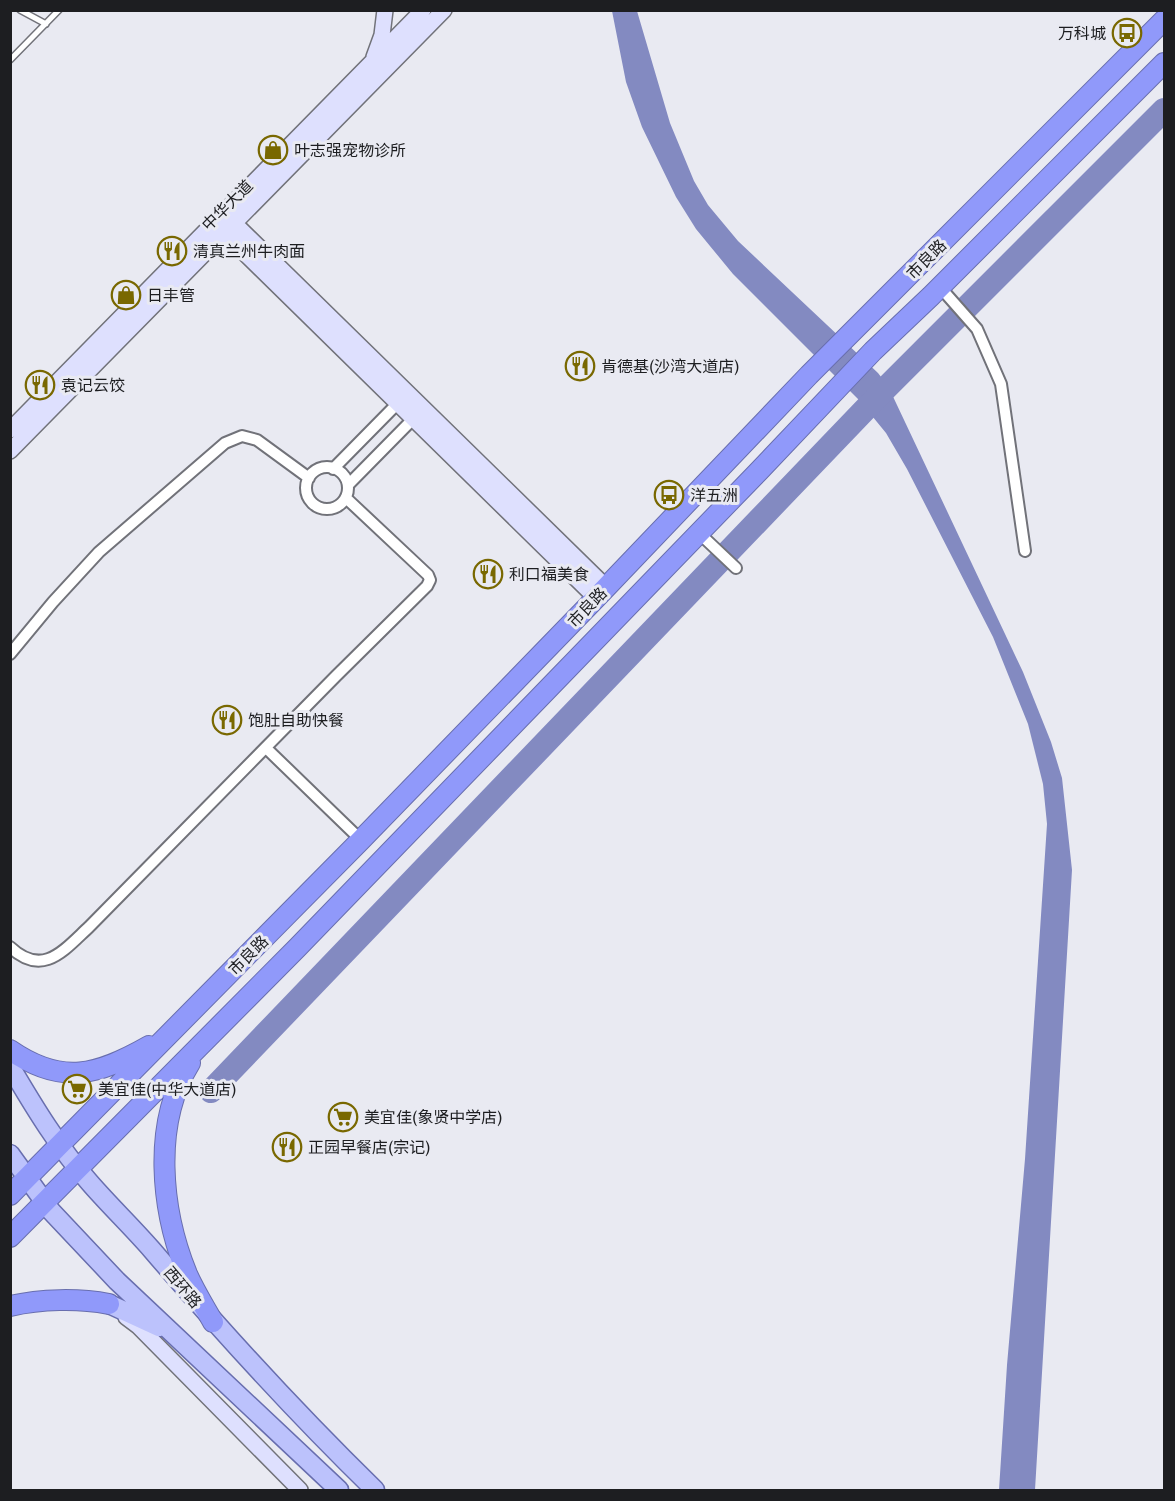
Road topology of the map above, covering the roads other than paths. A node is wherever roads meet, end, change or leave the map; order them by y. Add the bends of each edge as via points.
1 (20, 10) edge
2 (59, 10) edge
3 (385, 10) edge
4 (433, 13) edge
5 (1164, 20) edge
6 (46, 24) junction
7 (10, 60) edge
8 (372, 62) junction
9 (1164, 63) edge
10 (224, 223) junction
11 (944, 292) junction
12 (398, 404) junction
13 (413, 419) junction
14 (10, 430) edge
15 (10, 451) edge
16 (333, 469) junction
17 (309, 478) junction
18 (348, 485) junction
19 (346, 498) junction
20 (704, 537) junction
21 (1025, 551) dead end
22 (736, 568) dead end
23 (601, 593) junction
24 (10, 654) edge
25 (266, 748) junction
26 (361, 840) junction
27 (10, 947) edge
28 (190, 1014) junction
29 (169, 1035) junction
30 (206, 1039) junction
31 (10, 1050) edge
32 (10, 1066) edge
33 (61, 1144) junction
34 (10, 1154) edge
35 (78, 1168) junction
36 (28, 1178) junction
37 (10, 1195) edge
38 (45, 1202) junction
39 (10, 1237) edge
40 (109, 1304) junction
41 (10, 1306) edge
42 (213, 1322) junction
43 (177, 1336) junction
44 (300, 1491) edge
45 (339, 1491) edge
46 (375, 1491) edge

1 - 6 lane
2 - 6 lane
3 - 8 street via 382,35
4 - 8 street, 中华大道
4 - 10 street, 中华大道
5 - 23 highway, 市良路 via 809,375
6 - 7 lane
8 - 10 street, 中华大道
9 - 11 highway, 市良路
10 - 12 street
10 - 14 street, 中华大道
10 - 15 street, 中华大道
10 - 23 street
11 - 20 highway, 市良路 via 873,351
11 - 21 street via 977,329 1001,384
12 - 13 street
12 - 16 street
13 - 18 street
13 - 23 street
16 - 17 street via 321,469
16 - 18 street via 343,475
17 - 19 street via 307,494 315,506 328,509
17 - 24 street via 257,440 242,436 225,443 99,552
18 - 19 street
19 - 25 street via 430,580
20 - 22 street
20 - 30 highway, 市良路
23 - 26 highway, 市良路
25 - 26 street
25 - 27 street via 56,957 36,961 21,957
26 - 28 highway, 市良路
28 - 29 highway, 市良路
28 - 30 highway
29 - 31 highway via 113,1065 90,1071 49,1070
29 - 33 highway, 市良路
30 - 35 highway, 市良路
30 - 42 highway via 187,1068 170,1116 164,1149 168,1210 176,1242 187,1275
32 - 33 main road, 西环路
33 - 35 main road, 西环路
33 - 36 highway, 市良路
34 - 36 main road
35 - 38 highway, 市良路
35 - 42 main road, 西环路
36 - 37 highway, 市良路
36 - 38 main road
38 - 39 highway, 市良路
38 - 43 main road via 117,1281
40 - 41 highway via 82,1301
40 - 43 main road
40 - 44 street via 138,1326
42 - 46 main road, 西环路
43 - 45 main road

